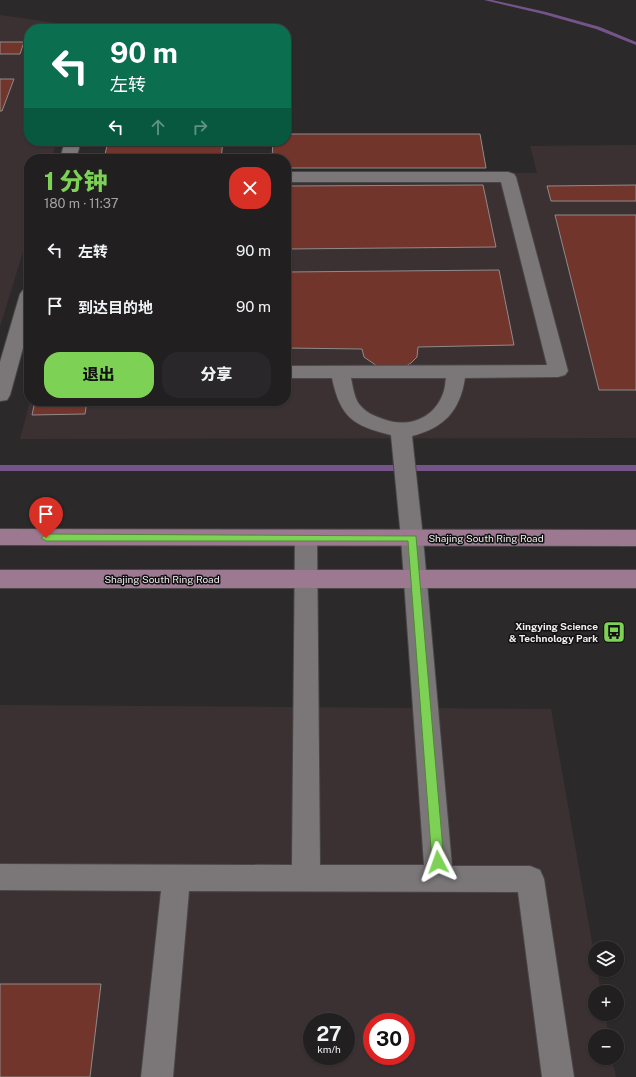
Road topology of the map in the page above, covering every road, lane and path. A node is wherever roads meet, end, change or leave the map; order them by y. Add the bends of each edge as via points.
1 (291, 178) edge
2 (24, 311) edge
3 (291, 372) edge
4 (340, 372) junction
5 (457, 372) junction
6 (0, 395) edge
7 (401, 430) junction
8 (0, 538) edge
9 (306, 538) junction
10 (412, 538) junction
11 (636, 538) edge
12 (0, 579) edge
13 (305, 579) junction
14 (415, 579) junction
15 (636, 579) edge
16 (0, 878) edge
17 (176, 878) junction
18 (306, 878) junction
19 (439, 878) junction
20 (157, 1077) edge
21 (558, 1077) edge

1 - 5 street via 508,177 558,371
2 - 6 street
3 - 4 street
4 - 5 street
4 - 7 street via 351,408 363,418
5 - 7 street via 453,394 438,418 421,428
7 - 10 street
8 - 9 main road, Shajing South Ring Road
9 - 10 main road, Shajing South Ring Road
9 - 13 street
10 - 11 main road, Shajing South Ring Road
10 - 14 street
12 - 13 main road, Shajing South Ring Road
13 - 14 main road, Shajing South Ring Road
13 - 18 street
14 - 15 main road, Shajing South Ring Road
14 - 19 street
16 - 17 street
17 - 18 street
17 - 20 street
18 - 19 street
19 - 21 street via 530,879

